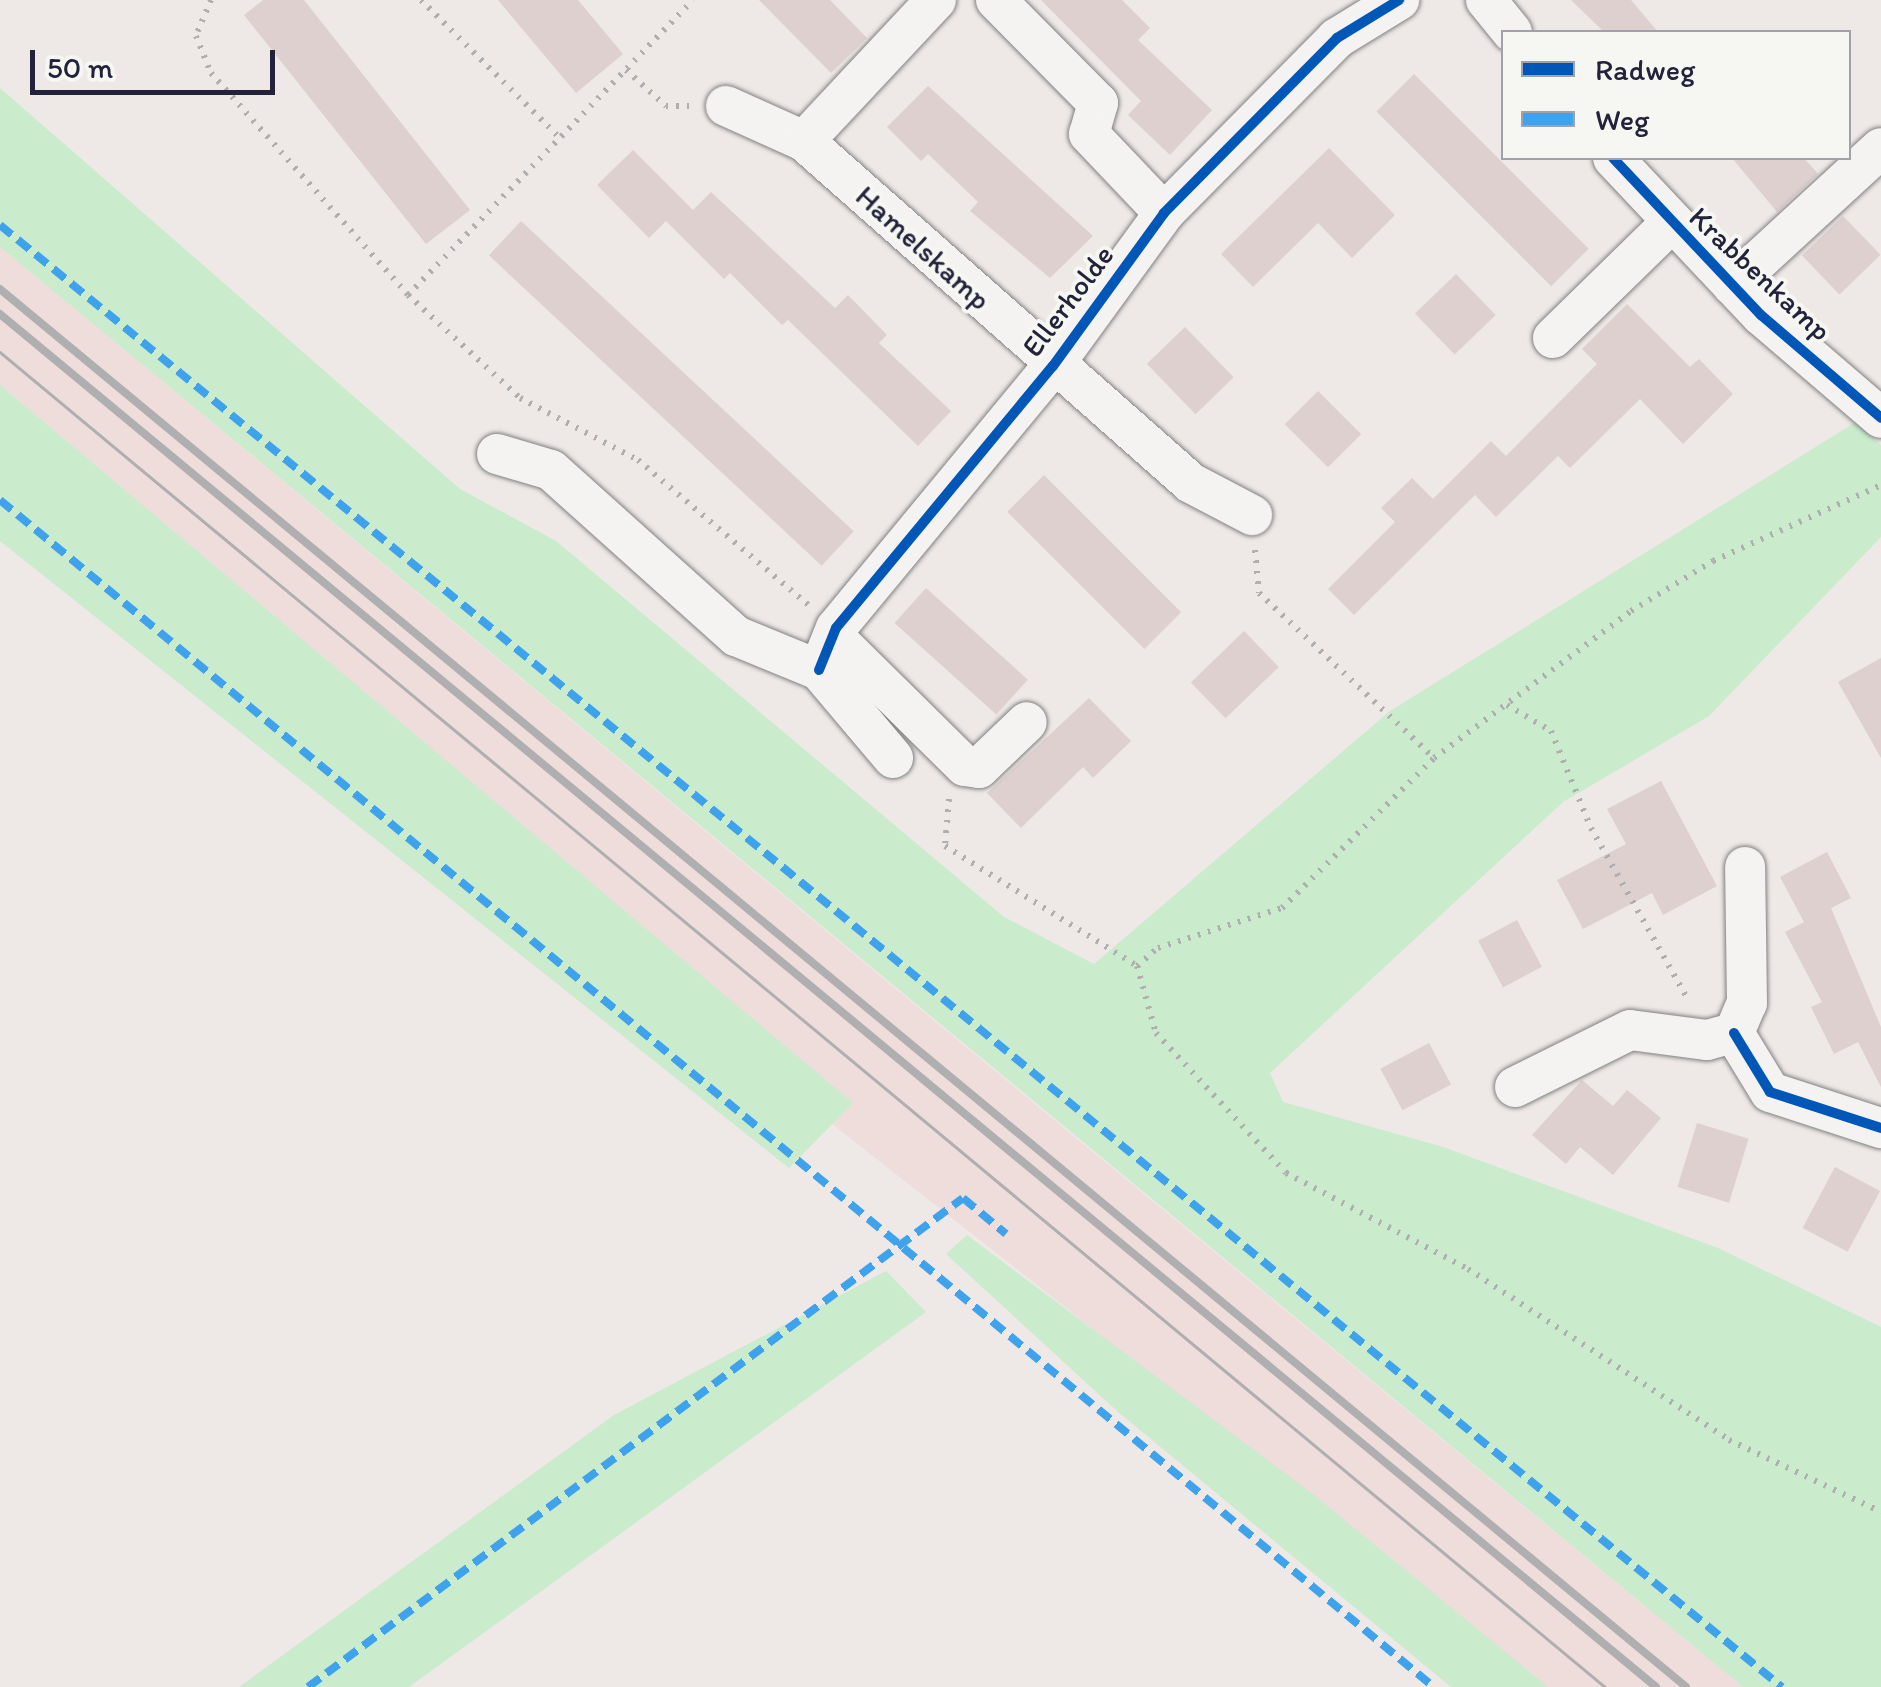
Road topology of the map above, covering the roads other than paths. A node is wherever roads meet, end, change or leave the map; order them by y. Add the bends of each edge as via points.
1 (936, 0) edge
2 (996, 0) edge
3 (1399, 0) edge
4 (1486, 0) edge
5 (1510, 30) edge
6 (726, 106) road end
7 (804, 141) junction
8 (1881, 148) edge
9 (1616, 160) edge
10 (1164, 213) junction
11 (1670, 224) junction
12 (1732, 286) junction
13 (1553, 338) dead end
14 (1053, 366) junction
15 (1881, 418) edge
16 (498, 454) dead end
17 (1252, 515) road end
18 (829, 645) junction
19 (1027, 722) dead end
20 (893, 758) dead end
21 (1745, 867) dead end
22 (1734, 1034) junction
23 (1515, 1087) dead end
24 (1881, 1128) edge

1 - 7 street
2 - 10 street via 1098,102 1089,134
3 - 10 street, Ellerholde via 1337,38
4 - 5 street
6 - 7 street, Hamelskamp
7 - 14 street, Hamelskamp
8 - 12 street
9 - 11 street, Krabbenkamp
10 - 14 street, Ellerholde
11 - 12 street, Krabbenkamp
11 - 13 street
12 - 15 street, Krabbenkamp
14 - 17 street, Hamelskamp via 1191,483
14 - 18 street, Ellerholde
16 - 18 street via 550,470 736,636
18 - 19 street via 965,766 978,768
18 - 20 street
21 - 22 street via 1747,1002
22 - 23 street via 1707,1040 1630,1030
22 - 24 street via 1770,1092 1851,1126

